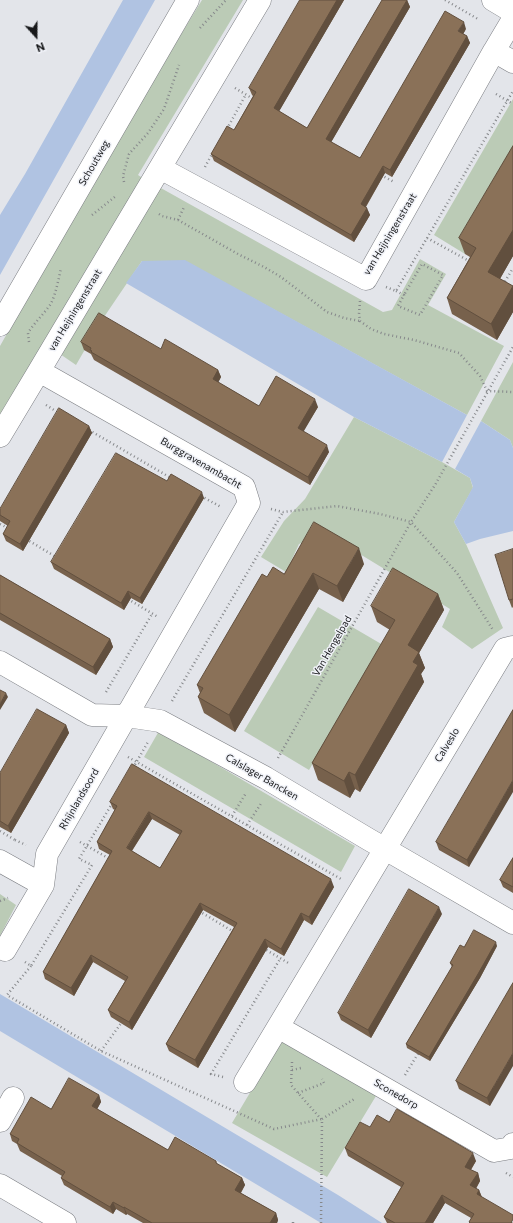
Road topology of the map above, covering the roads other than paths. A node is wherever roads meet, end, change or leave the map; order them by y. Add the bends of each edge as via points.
1 (188, 0) edge
2 (260, 0) edge
3 (493, 0) edge
4 (513, 12) edge
5 (504, 34) edge
6 (513, 62) edge
7 (160, 168) junction
8 (0, 325) edge
9 (39, 371) junction
10 (0, 436) edge
11 (509, 648) edge
12 (0, 662) edge
13 (127, 716) junction
14 (385, 849) junction
15 (0, 861) edge
16 (43, 885) junction
17 (513, 923) edge
18 (5, 950) road end
19 (286, 1031) junction
20 (245, 1082) road end
21 (13, 1098) dead end
22 (0, 1120) edge
23 (513, 1144) edge
24 (0, 1185) edge
25 (64, 1223) edge

1 - 8 street, Schoutweg
2 - 7 street, van Heijningenstraat
3 - 4 street
5 - 6 street
5 - 7 street, van Heijningenstraat via 366,279
7 - 9 street, van Heijningenstraat via 133,196
9 - 10 street
9 - 13 street, Burggravenambacht via 244,487 249,503
11 - 14 street, Calveslo
12 - 13 street, Calslager Bancken via 92,715
13 - 14 street, Calslager Bancken via 160,721
13 - 16 street, Rhijnlandsoord via 47,854
14 - 17 street, Calslager Bancken
14 - 19 street via 309,975
15 - 16 street
16 - 18 street, Rhijnlandsoord
19 - 20 street
19 - 23 street, Sconedorp via 494,1152 510,1148
21 - 22 street
24 - 25 street

